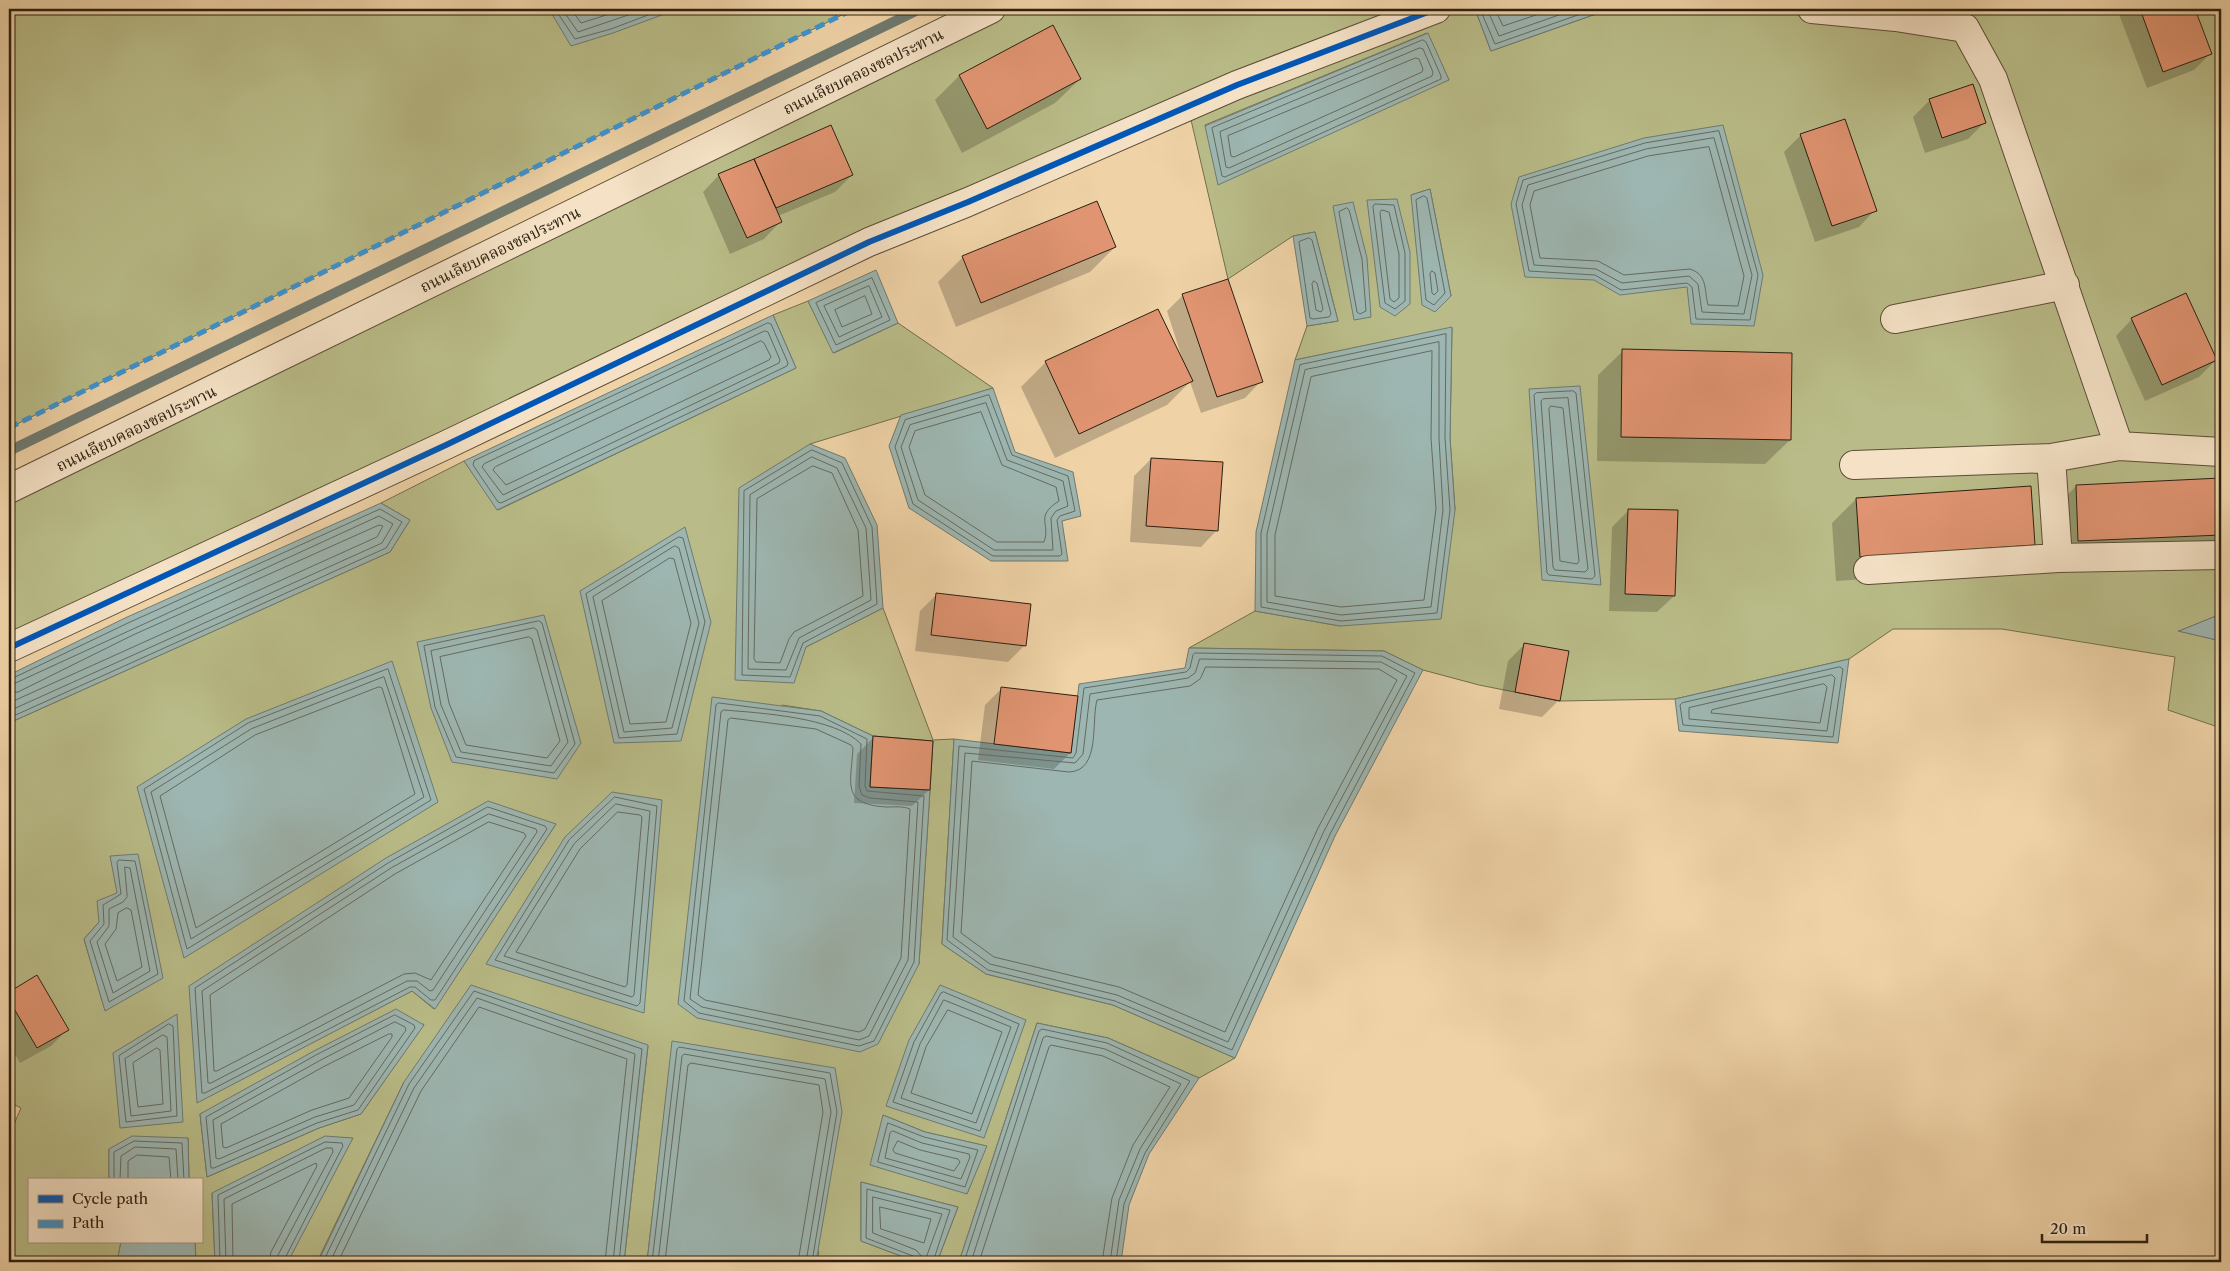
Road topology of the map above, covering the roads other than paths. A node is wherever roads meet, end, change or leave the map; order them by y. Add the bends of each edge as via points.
1 (990, 9) edge
2 (1436, 9) edge
3 (1812, 9) edge
4 (1966, 18) edge
5 (2065, 285) junction
6 (1895, 318) dead end
7 (2119, 446) junction
8 (2221, 452) edge
9 (2051, 458) junction
10 (1854, 465) dead end
11 (9, 489) edge
12 (2221, 555) edge
13 (2058, 558) junction
14 (1868, 570) dead end
15 (9, 648) edge

1 - 11 street, ถนนเลียบคลองชลประทาน
2 - 15 street via 1237,85 869,242 428,453
3 - 4 street via 1896,17
4 - 5 street via 1993,79
5 - 6 street
5 - 7 street
7 - 8 street
7 - 9 street
9 - 10 street
9 - 13 street
12 - 13 street
13 - 14 street

